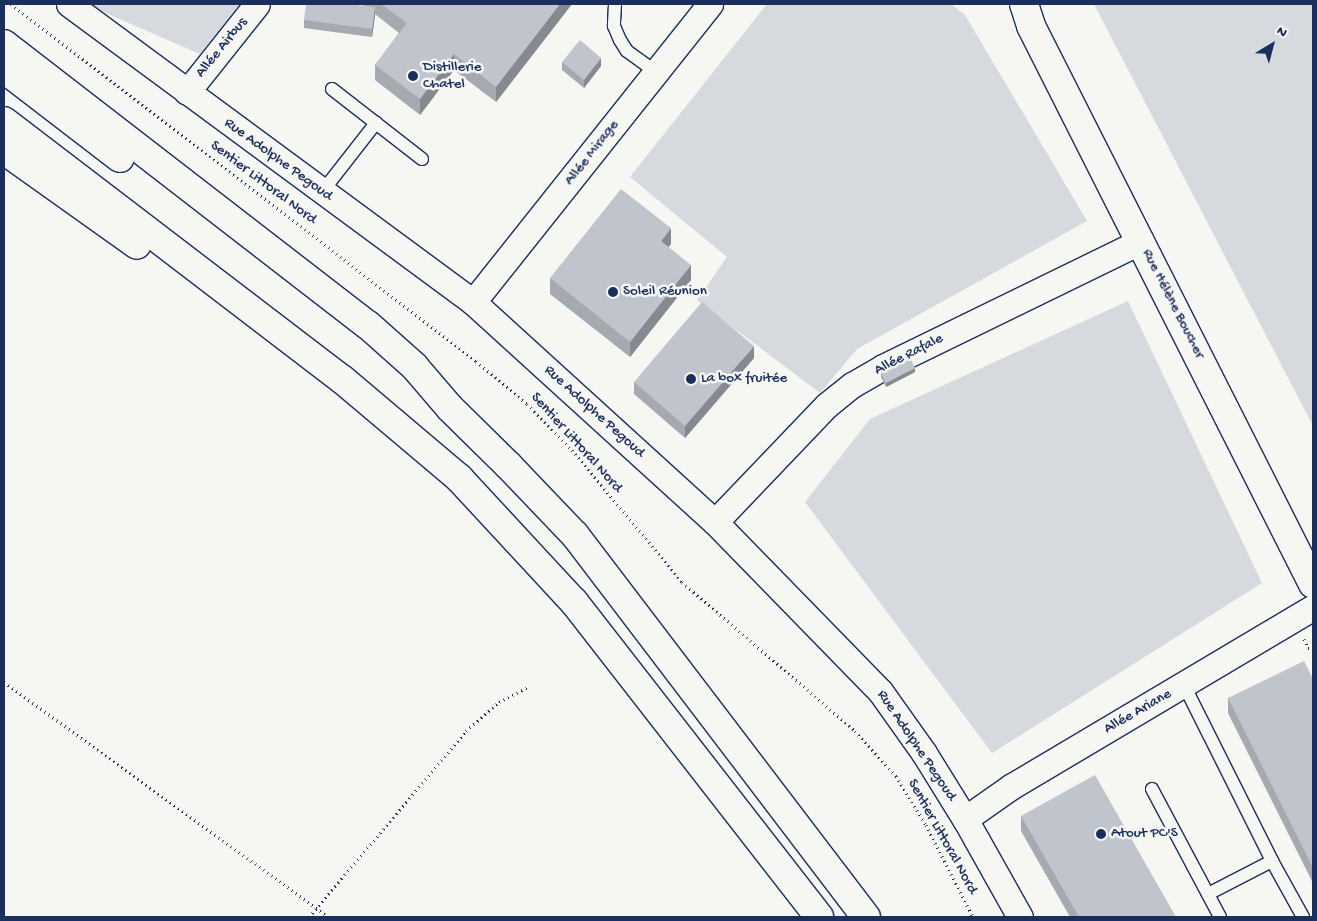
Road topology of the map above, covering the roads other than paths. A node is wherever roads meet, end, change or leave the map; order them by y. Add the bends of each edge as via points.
1 (69, 4) edge
2 (257, 4) edge
3 (615, 4) edge
4 (710, 4) edge
5 (1010, 4) edge
6 (1027, 15) edge
7 (4, 44) edge
8 (4, 69) edge
9 (656, 72) junction
10 (332, 89) dead end
11 (187, 92) junction
12 (4, 121) edge
13 (376, 123) junction
14 (4, 150) edge
15 (422, 158) dead end
16 (322, 192) junction
17 (1141, 241) junction
18 (473, 302) junction
19 (343, 380) junction
20 (450, 408) junction
21 (715, 522) junction
22 (1313, 584) edge
23 (1313, 607) edge
24 (1184, 685) junction
25 (1152, 789) dead end
26 (965, 819) junction
27 (1272, 861) junction
28 (1208, 894) junction
29 (819, 917) edge
30 (866, 917) edge
31 (1020, 917) edge
32 (1220, 917) edge
33 (1303, 917) edge

1 - 11 street, Rue Adolphe Pegoud
2 - 11 street, Allée Airbus
3 - 9 lane via 614,26 620,40 627,51
4 - 9 street, Allée Mirage
5 - 6 main road, Rue Hélène Boucher
6 - 17 main road, Rue Hélène Boucher
7 - 20 main road via 368,326 414,366
8 - 20 main road
9 - 18 street, Allée Mirage
10 - 13 lane
11 - 16 street, Rue Adolphe Pegoud
12 - 19 main road
13 - 15 lane
13 - 16 lane
14 - 19 main road via 287,354 313,370
16 - 18 street, Rue Adolphe Pegoud
17 - 21 street, Allée Rafale via 852,384 827,405
17 - 22 main road, Rue Hélène Boucher
18 - 21 street, Rue Adolphe Pegoud
19 - 29 main road via 458,478 574,602
20 - 30 main road via 575,535
21 - 26 street, Rue Adolphe Pegoud via 880,691 924,752
23 - 24 street, Allée Ariane
24 - 26 street, Allée Ariane via 1012,786
24 - 27 lane
25 - 28 lane
26 - 31 street, Rue Adolphe Pegoud
27 - 28 lane
27 - 33 lane
28 - 32 lane

